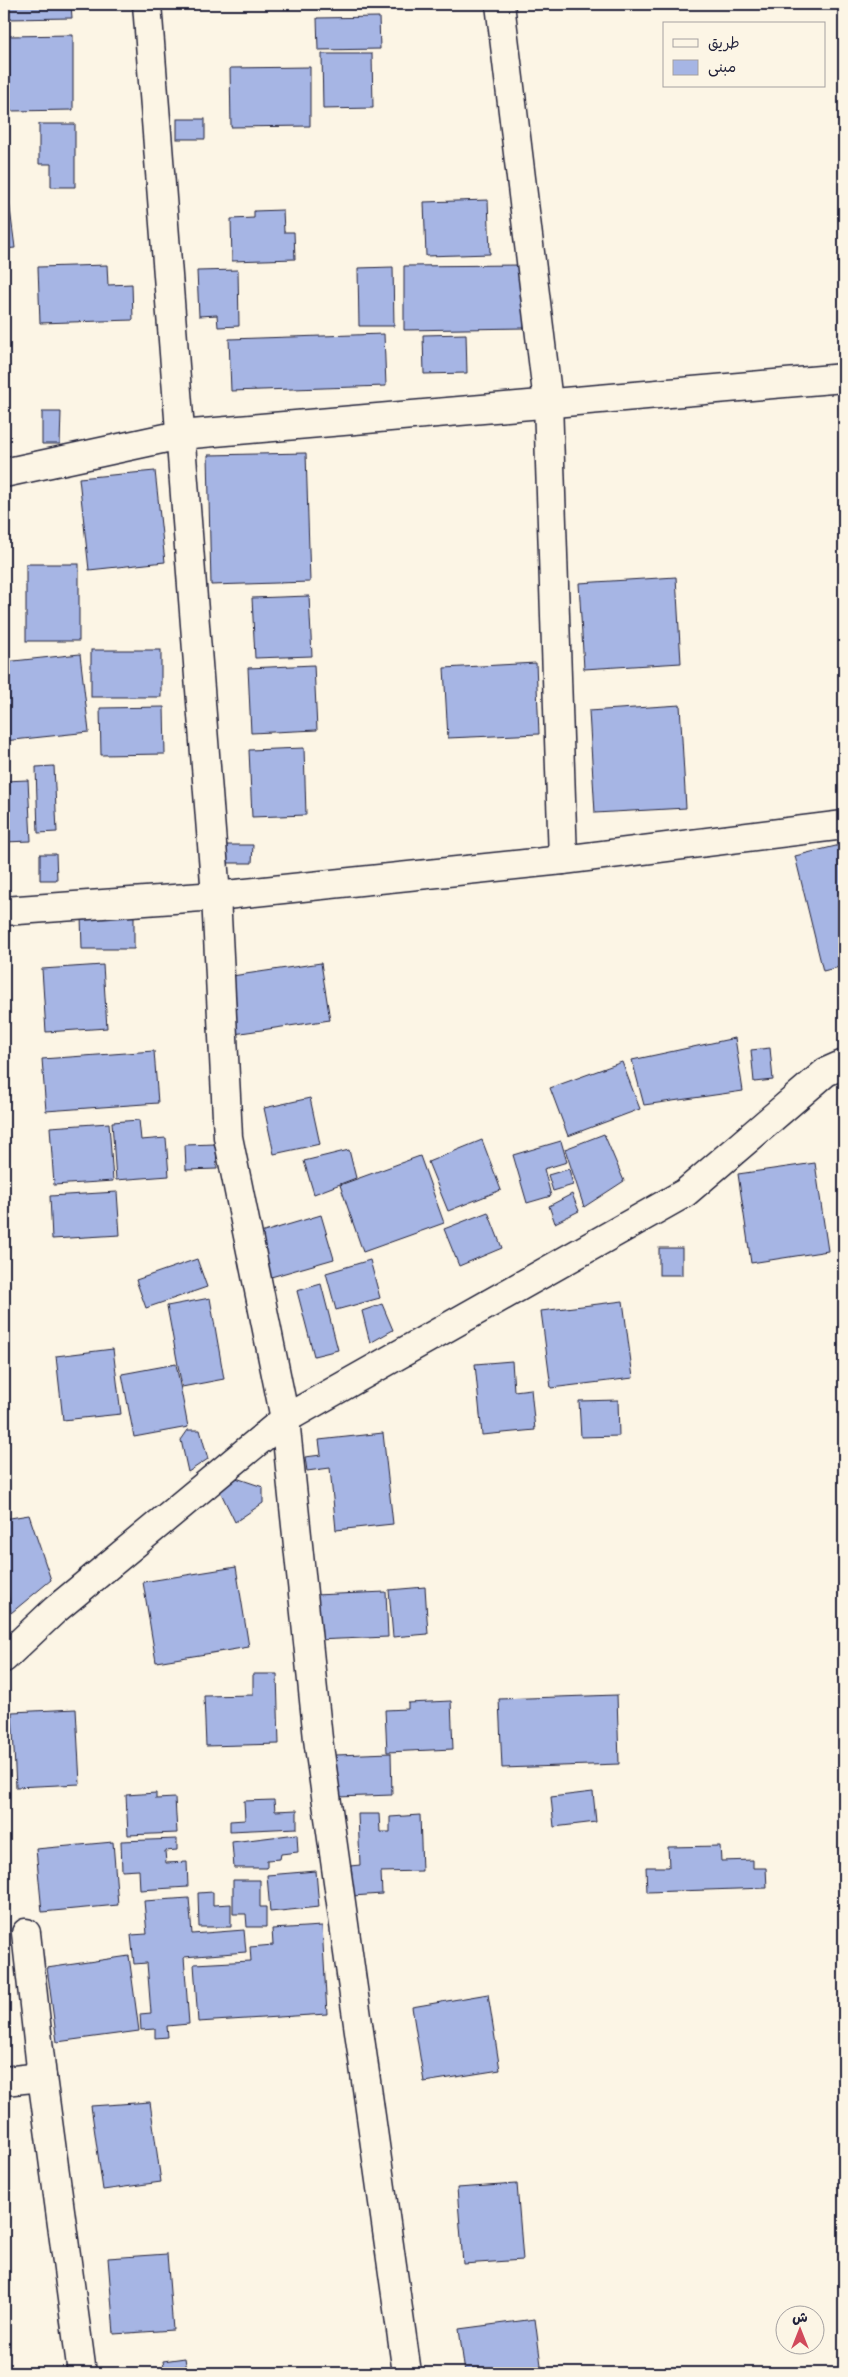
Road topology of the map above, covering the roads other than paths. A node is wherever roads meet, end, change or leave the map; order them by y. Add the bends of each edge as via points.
1 (147, 4) edge
2 (500, 4) edge
3 (844, 378) edge
4 (548, 402) junction
5 (180, 435) junction
6 (4, 473) edge
7 (844, 825) edge
8 (563, 860) junction
9 (216, 896) junction
10 (4, 911) edge
11 (844, 1064) edge
12 (285, 1419) junction
13 (4, 1658) edge
14 (26, 1933) dead end
15 (42, 2077) junction
16 (4, 2081) edge
17 (82, 2373) edge
18 (407, 2373) edge

1 - 5 street
2 - 4 street
3 - 4 street
4 - 5 street
4 - 8 street
5 - 6 street
5 - 9 street
7 - 8 street
8 - 9 street
9 - 10 street
9 - 12 street via 228,1137
11 - 12 street via 826,1072 685,1193
12 - 13 street via 55,1610
12 - 18 street via 318,1739
14 - 15 street
15 - 16 street
15 - 17 street

